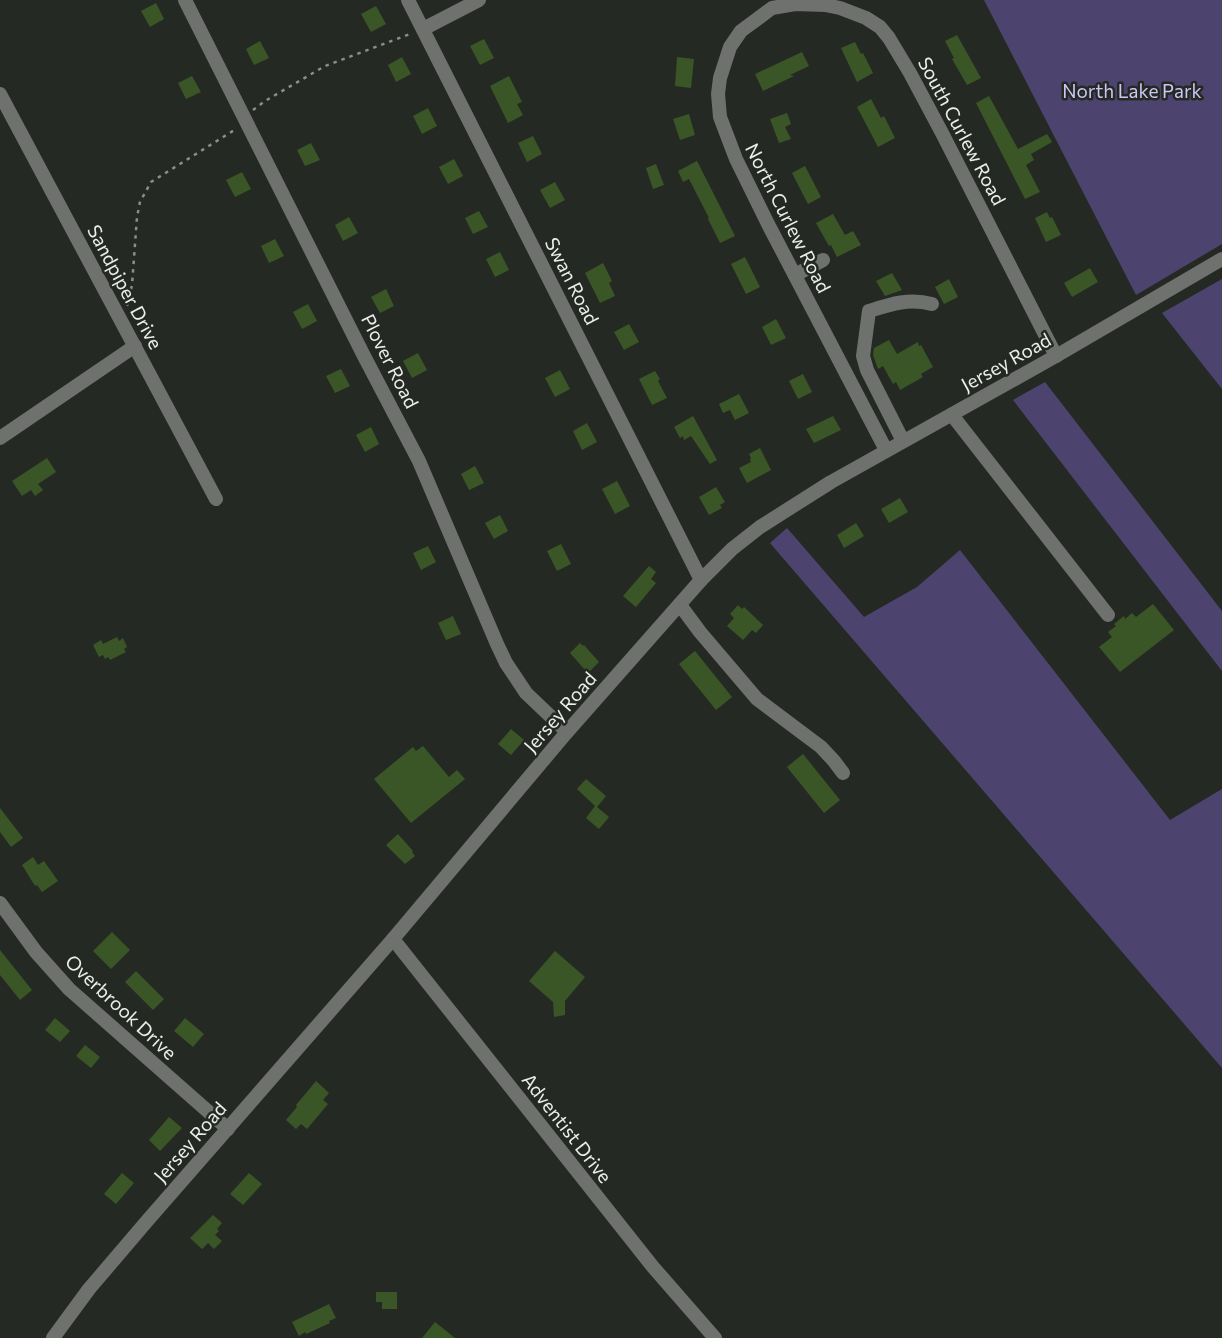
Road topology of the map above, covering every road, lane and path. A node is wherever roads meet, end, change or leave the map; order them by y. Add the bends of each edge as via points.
1 (185, 0) edge
2 (408, 0) edge
3 (479, 0) edge
4 (770, 4) edge
5 (423, 29) junction
6 (0, 93) edge
7 (246, 119) junction
8 (1222, 259) edge
9 (823, 260) dead end
10 (794, 275) junction
11 (932, 304) dead end
12 (124, 324) junction
13 (135, 346) junction
14 (1056, 356) junction
15 (952, 415) junction
16 (0, 438) edge
17 (903, 441) junction
18 (886, 450) junction
19 (216, 499) dead end
20 (701, 580) junction
21 (680, 605) junction
22 (1108, 615) dead end
23 (567, 732) junction
24 (843, 773) dead end
25 (0, 903) edge
26 (393, 939) junction
27 (228, 1129) junction
28 (53, 1338) edge
29 (715, 1338) edge

1 - 7 street, Plover Road
2 - 5 street, Swan Road
3 - 5 street
4 - 10 street, North Curlew Road via 730,47 719,86 720,117
4 - 14 street, South Curlew Road via 840,8 866,18 889,38
5 - 7 path via 325,66 265,101
5 - 20 street, Swan Road
6 - 12 street, Sandpiper Drive
7 - 12 path via 151,182 140,202
7 - 23 street, Plover Road via 419,461 496,644 526,693
8 - 14 street, Jersey Road
9 - 10 street
10 - 18 street, North Curlew Road
11 - 17 street via 899,301 869,311 863,356
12 - 13 street, Sandpiper Drive
13 - 16 street
13 - 19 street, Sandpiper Drive
14 - 15 street, Jersey Road
15 - 17 street, Jersey Road
15 - 22 street
17 - 18 street, Jersey Road
18 - 20 street, Jersey Road via 760,527
20 - 21 street, Jersey Road
21 - 23 street, Jersey Road
21 - 24 street via 757,699 821,747
23 - 26 street, Jersey Road
25 - 27 street, Overbrook Drive via 69,989
26 - 27 street, Jersey Road
26 - 29 street, Adventist Drive
27 - 28 street, Jersey Road via 89,1289

